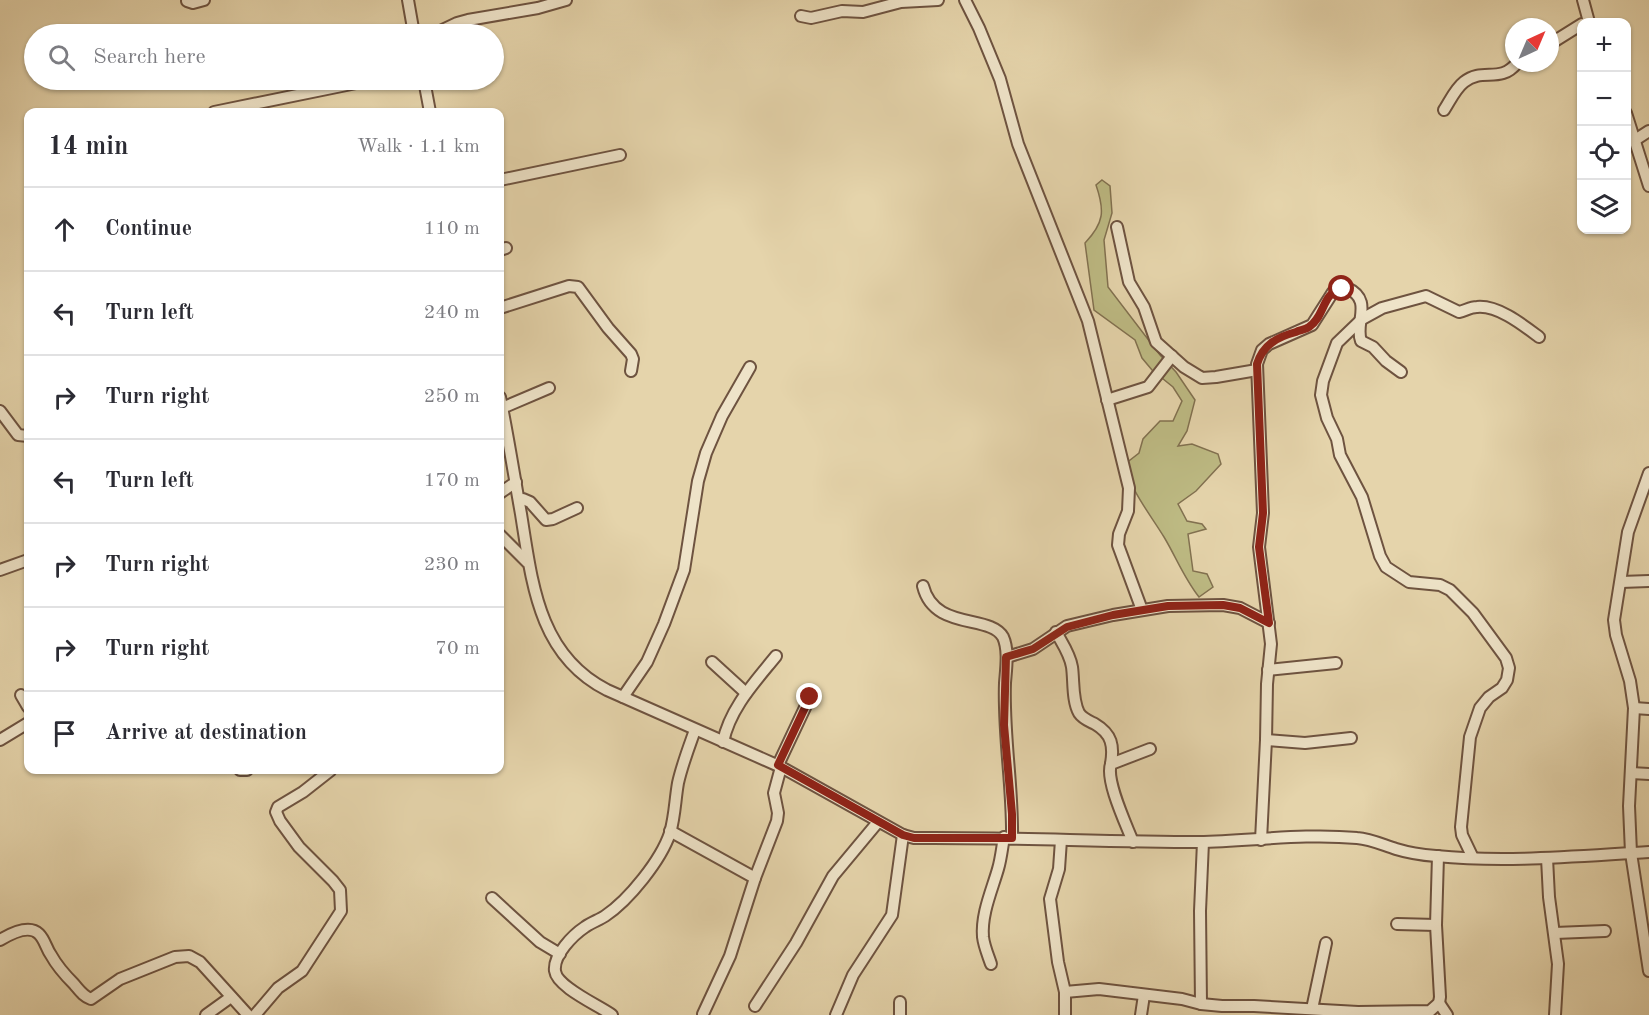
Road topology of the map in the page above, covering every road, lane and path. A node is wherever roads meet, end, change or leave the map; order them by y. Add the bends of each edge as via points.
1 (204, 0) edge
2 (408, 0) edge
3 (566, 0) edge
4 (938, 0) edge
5 (965, 0) edge
6 (1583, 0) edge
7 (187, 1) edge
8 (801, 16) dead end
9 (1585, 18) edge
10 (412, 24) edge
11 (456, 24) edge
12 (1577, 27) edge
13 (1559, 38) edge
14 (1507, 72) edge
15 (322, 90) edge
16 (426, 90) edge
17 (234, 108) edge
18 (429, 108) edge
19 (1444, 110) dead end
20 (1630, 126) edge
21 (1649, 131) edge
22 (1635, 140) junction
23 (620, 155) dead end
24 (504, 179) edge
25 (1649, 186) edge
26 (1117, 227) dead end
27 (504, 307) edge
28 (1362, 319) junction
29 (1539, 338) dead end
30 (1172, 356) junction
31 (750, 367) dead end
32 (1257, 370) junction
33 (631, 371) dead end
34 (1401, 372) dead end
35 (549, 388) dead end
36 (1107, 400) junction
37 (504, 401) edge
38 (0, 411) edge
39 (504, 418) edge
40 (24, 436) edge
41 (1649, 473) edge
42 (516, 482) junction
43 (504, 490) edge
44 (519, 501) junction
45 (577, 508) dead end
46 (504, 539) edge
47 (24, 561) edge
48 (527, 562) junction
49 (0, 570) edge
50 (1621, 582) junction
51 (1649, 582) edge
52 (923, 586) dead end
53 (1142, 610) junction
54 (1269, 623) junction
55 (1056, 632) junction
56 (776, 656) dead end
57 (1006, 657) junction
58 (712, 662) dead end
59 (1336, 663) dead end
60 (1268, 670) junction
61 (746, 693) junction
62 (21, 695) dead end
63 (623, 697) junction
64 (810, 697) dead end
65 (24, 700) edge
66 (1634, 708) junction
67 (1649, 709) edge
68 (24, 725) edge
69 (695, 730) junction
70 (1352, 738) dead end
71 (0, 740) edge
72 (1266, 740) junction
73 (723, 742) junction
74 (1150, 749) dead end
75 (1111, 764) junction
76 (780, 766) junction
77 (326, 774) edge
78 (1631, 774) junction
79 (1649, 774) edge
80 (878, 822) junction
81 (670, 831) junction
82 (903, 835) junction
83 (1008, 837) junction
84 (1060, 840) junction
85 (1261, 840) junction
86 (1132, 842) junction
87 (1203, 842) junction
88 (1649, 852) edge
89 (1631, 853) junction
90 (1438, 856) junction
91 (1473, 858) junction
92 (1547, 858) junction
93 (755, 878) junction
94 (492, 898) dead end
95 (1397, 924) dead end
96 (1436, 924) junction
97 (1605, 931) dead end
98 (1555, 933) junction
99 (0, 940) edge
100 (1326, 943) dead end
101 (560, 954) junction
102 (991, 964) dead end
103 (1649, 971) edge
104 (1065, 992) junction
105 (1144, 995) junction
106 (231, 997) junction
107 (900, 1002) dead end
108 (1439, 1003) junction
109 (1201, 1004) junction
110 (755, 1006) dead end
111 (1312, 1009) junction
112 (1254, 1010) edge
113 (1357, 1013) edge
114 (704, 1014) edge
115 (1418, 1014) edge
116 (1451, 1014) edge
117 (206, 1015) edge
118 (248, 1015) edge
119 (255, 1015) edge
120 (612, 1015) edge
121 (836, 1015) edge
122 (900, 1015) edge
123 (1065, 1015) edge
124 (1141, 1015) edge
125 (1555, 1015) edge

1 - 7 street
2 - 10 street
3 - 11 street
4 - 8 street via 901,2 863,12
5 - 36 street via 1000,79 1018,144 1088,321
6 - 9 street
12 - 13 street
14 - 19 street via 1475,76 1464,82
15 - 17 street
16 - 18 street
20 - 22 street
21 - 22 street
22 - 25 street
23 - 24 street
26 - 30 street via 1129,282 1144,307 1156,342
27 - 33 street via 569,286 578,287 631,354
28 - 29 street via 1382,308 1426,296 1459,312 1474,306 1490,308 1522,324
28 - 32 street via 1356,294 1347,288 1333,292 1312,325 1269,344 1259,357
28 - 34 street via 1361,341
28 - 91 street via 1337,343 1321,395 1340,455 1362,497 1380,556 1401,579 1450,590 1473,613 1509,668 1508,680 1480,708 1470,737 1461,827
30 - 32 street via 1202,378
30 - 36 street via 1148,387
31 - 63 street via 706,453 684,570 664,624
32 - 54 street via 1263,513 1259,547
35 - 37 street
36 - 53 street via 1129,488 1119,545
38 - 40 street via 18,435
39 - 42 street
41 - 50 street via 1628,532
42 - 43 street
42 - 44 street
44 - 45 street via 530,502 546,520
44 - 48 street
46 - 48 street
47 - 49 street
48 - 63 street via 544,623 573,665 595,684
50 - 51 street
50 - 66 street via 1615,609 1616,635
52 - 57 street via 926,598 938,610 998,632 1004,639
53 - 54 street via 1223,605 1240,608
53 - 55 street
54 - 60 street
55 - 57 street via 1033,649
55 - 75 street via 1072,667 1077,707 1082,717 1103,729 1112,742
56 - 61 street
57 - 83 street via 1004,725 1012,814
58 - 61 street
59 - 60 street
60 - 72 street
61 - 73 street
62 - 65 street
63 - 69 street
64 - 76 street
66 - 67 street
66 - 78 street
68 - 71 street
69 - 73 street
69 - 81 street via 680,777
70 - 72 street via 1305,743
72 - 85 street
73 - 76 street
74 - 75 street
75 - 86 street via 1110,782
76 - 80 street
76 - 93 street via 774,793 777,821
77 - 119 street via 276,812 299,847 340,890 341,911 303,971 278,988
78 - 79 street
78 - 89 street
80 - 82 street
80 - 110 street via 833,876
81 - 93 street
81 - 101 street via 656,859 624,900 579,931
82 - 83 street
82 - 121 street via 892,915 853,975
83 - 84 street
83 - 102 street via 983,925
84 - 86 street
84 - 104 street via 1059,869 1050,899
85 - 87 street
85 - 90 street via 1358,838 1409,853
86 - 87 street
87 - 109 street
88 - 89 street
89 - 92 street
89 - 103 street
90 - 91 street
90 - 96 street
91 - 92 street
92 - 98 street
93 - 114 street via 730,956
94 - 101 street via 540,942
95 - 96 street
96 - 108 street
97 - 98 street
98 - 125 street
99 - 106 street via 13,933 34,930 64,974 92,999 120,979 175,957 189,956 200,962
100 - 111 street
101 - 120 street via 555,968 558,979
104 - 105 street via 1099,990
104 - 123 street
105 - 109 street
105 - 124 street
106 - 117 street
106 - 118 street
107 - 122 street
108 - 115 street
108 - 116 street
109 - 112 street
111 - 112 street
111 - 113 street
113 - 115 street

